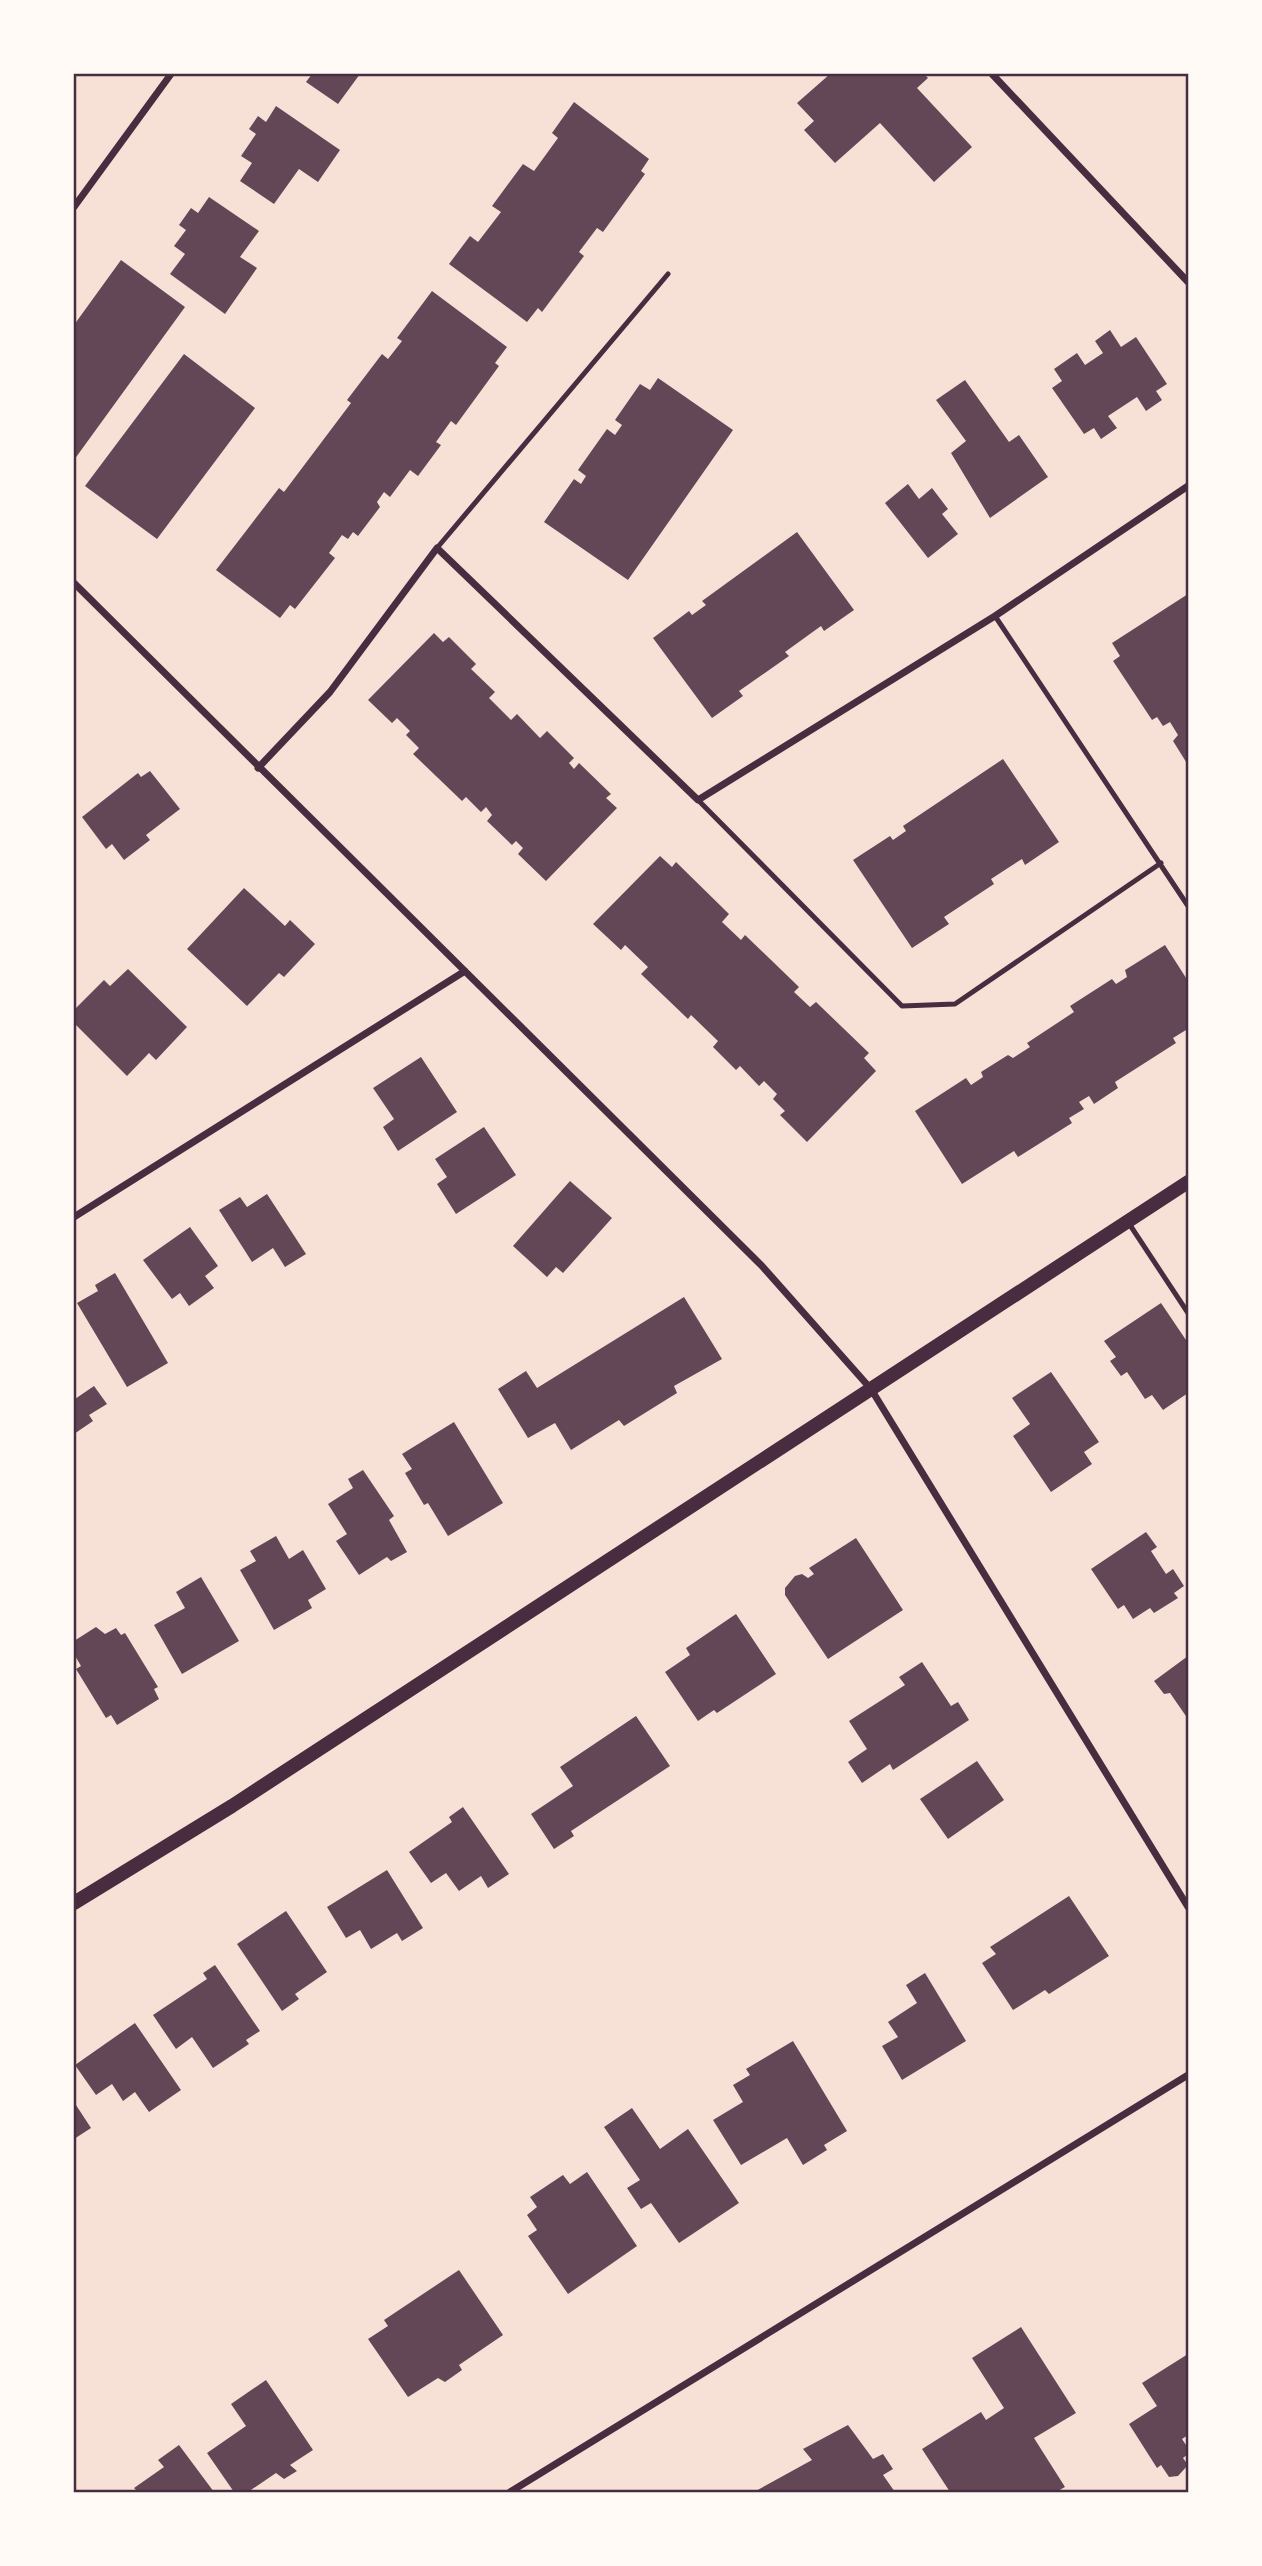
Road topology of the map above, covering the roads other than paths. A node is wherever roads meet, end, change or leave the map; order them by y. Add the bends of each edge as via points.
1 (171, 74) edge
2 (992, 74) edge
3 (74, 206) edge
4 (668, 274) dead end
5 (1188, 282) edge
6 (1188, 486) edge
7 (437, 548) junction
8 (74, 583) edge
9 (995, 616) junction
10 (258, 768) junction
11 (698, 800) junction
12 (1161, 863) junction
13 (1188, 906) edge
14 (465, 971) junction
15 (1188, 1182) edge
16 (74, 1217) edge
17 (1128, 1222) junction
18 (1188, 1313) edge
19 (870, 1390) junction
20 (74, 1903) edge
21 (1188, 1908) edge
22 (1188, 2075) edge
23 (510, 2493) edge

1 - 3 street
2 - 5 street
4 - 7 lane
6 - 9 street
7 - 10 street via 330,692
7 - 11 street
8 - 10 street
9 - 11 street
9 - 12 lane
10 - 14 street
11 - 12 lane via 902,1006 955,1004
12 - 13 lane
14 - 16 street
14 - 19 street via 762,1266
15 - 17 main road
17 - 18 lane
17 - 19 main road
19 - 20 main road via 232,1806
19 - 21 street
22 - 23 street

